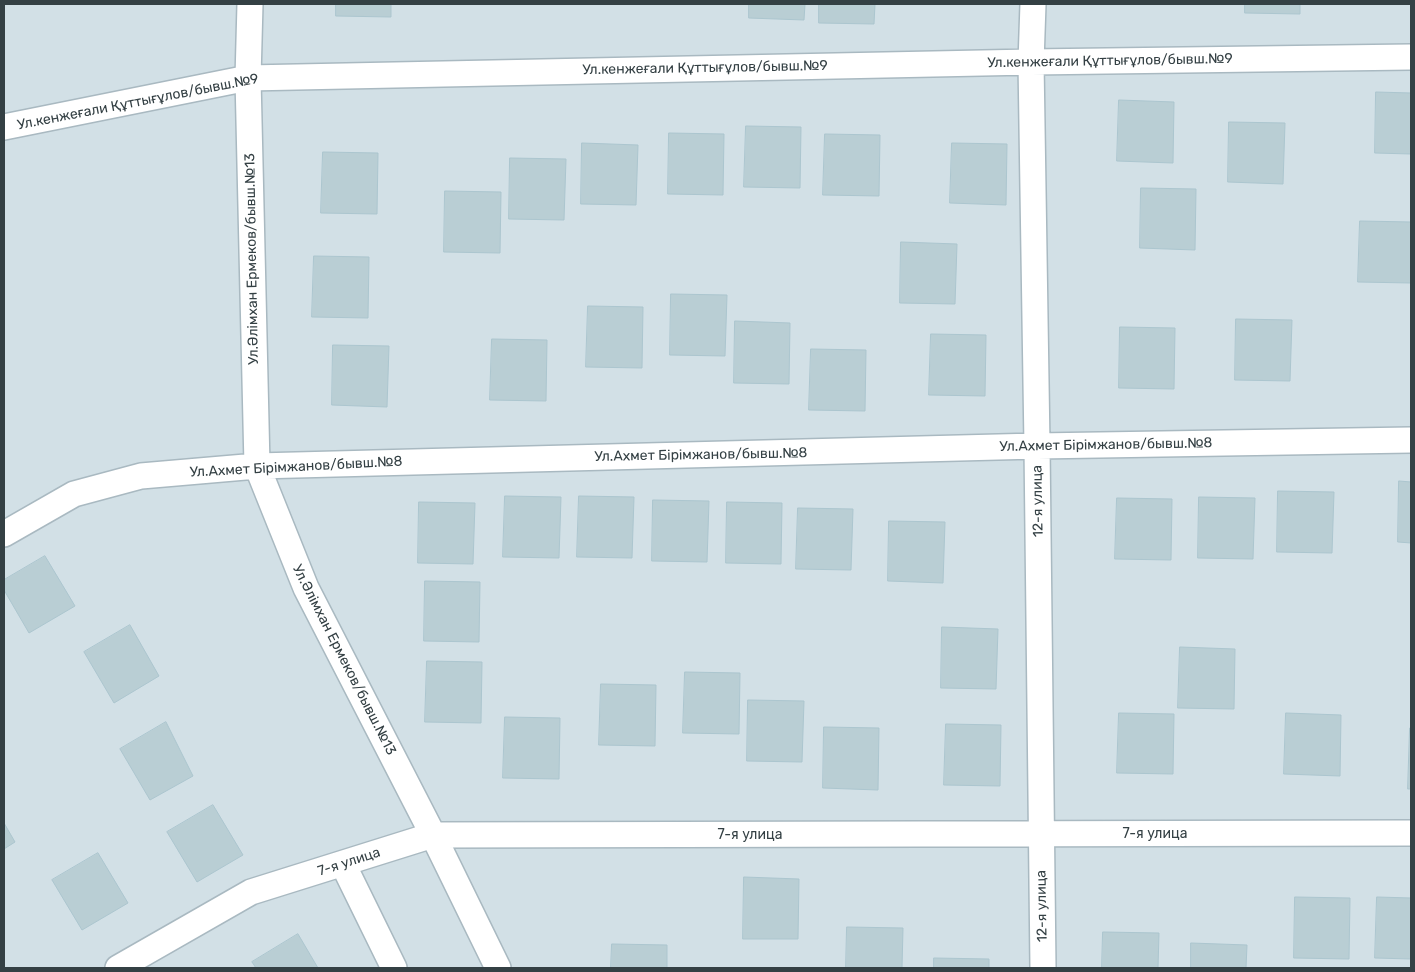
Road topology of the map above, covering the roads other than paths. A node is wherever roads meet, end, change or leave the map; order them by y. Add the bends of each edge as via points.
1 (250, 4) edge
2 (1033, 4) edge
3 (1411, 58) edge
4 (1031, 62) junction
5 (248, 78) junction
6 (4, 128) edge
7 (1411, 440) edge
8 (1038, 446) junction
9 (257, 466) junction
10 (4, 534) edge
11 (1411, 833) edge
12 (433, 835) junction
13 (1042, 835) junction
14 (343, 864) junction
15 (118, 968) edge
16 (394, 968) edge
17 (498, 968) edge
18 (1043, 968) edge

1 - 5 street, Ул.Әлімхан Ермеков/бывш.№13
2 - 4 street, 12-я улица
3 - 4 street, Ул.кенжеғали Құттығұлов/бывш.№9
4 - 5 street, Ул.кенжеғали Құттығұлов/бывш.№9
4 - 8 street, 12-я улица
5 - 6 street, Ул.кенжеғали Құттығұлов/бывш.№9
5 - 9 street, Ул.Әлімхан Ермеков/бывш.№13
7 - 8 street, Ул.Ахмет Бірімжанов/бывш.№8
8 - 9 street, Ул.Ахмет Бірімжанов/бывш.№8
8 - 13 street, 12-я улица
9 - 10 street, Ул.Ахмет Бірімжанов/бывш.№8 via 141,476 74,494
9 - 12 street, Ул.Әлімхан Ермеков/бывш.№13 via 306,588
11 - 13 street, 7-я улица
12 - 13 street, 7-я улица
12 - 14 street, 7-я улица
12 - 17 street, Ул.Әлімхан Ермеков/бывш.№13
13 - 18 street, 12-я улица
14 - 15 street, 7-я улица via 251,892
14 - 16 street

